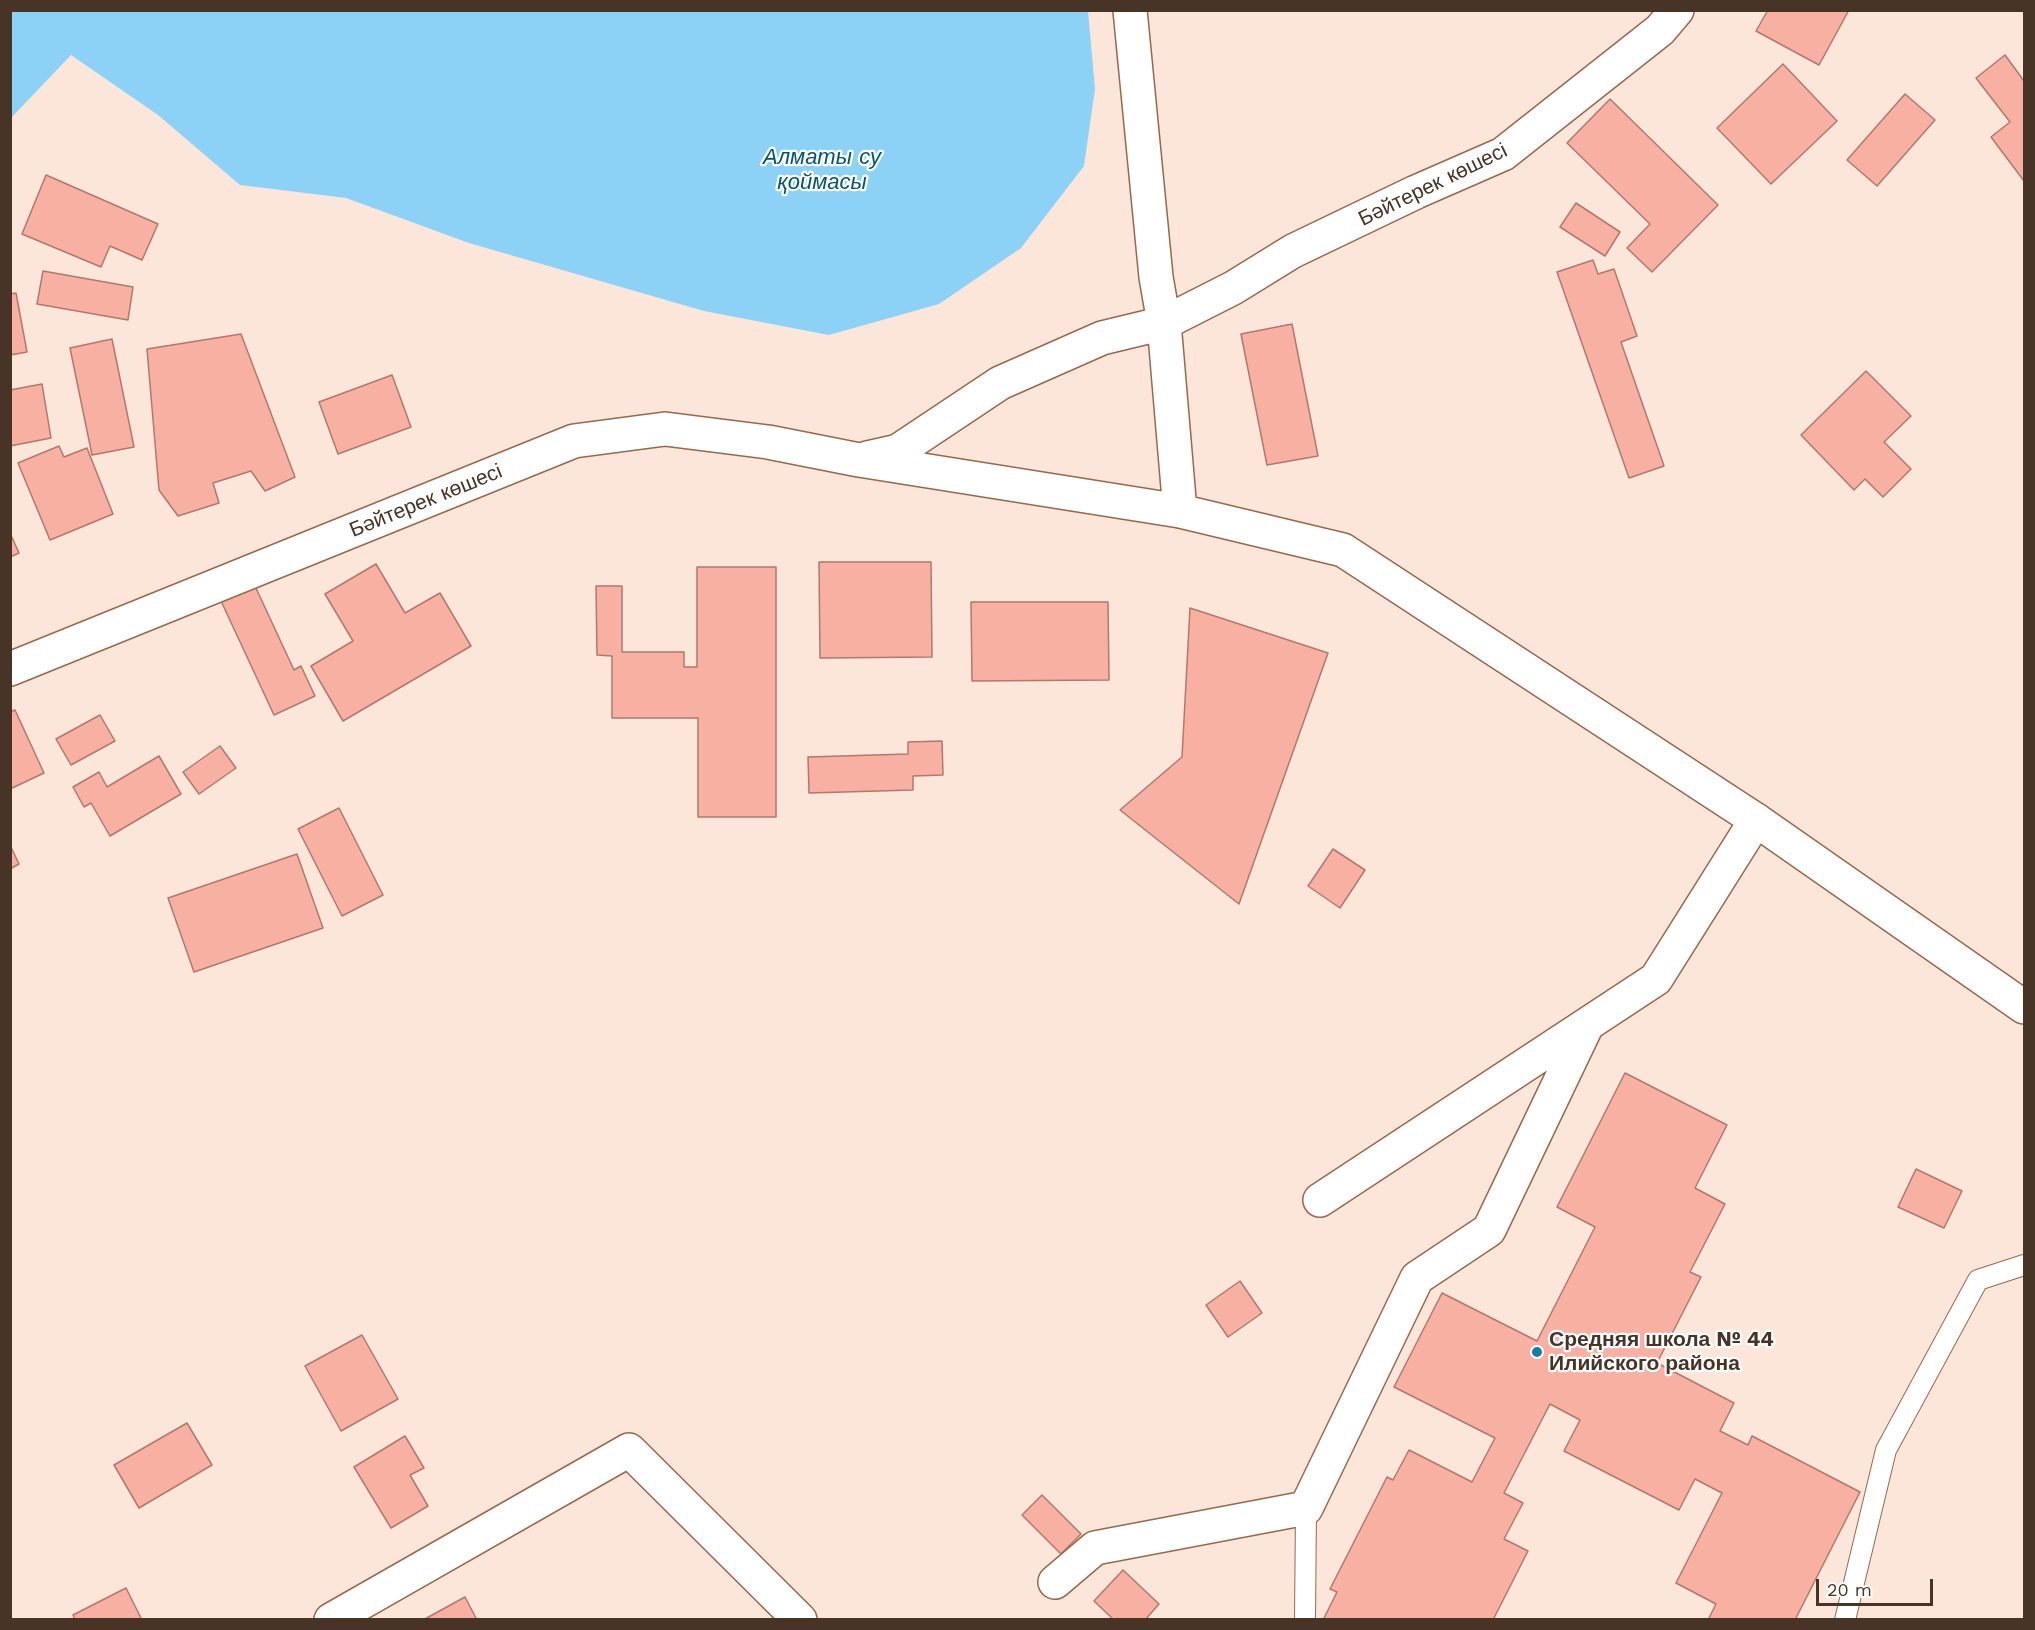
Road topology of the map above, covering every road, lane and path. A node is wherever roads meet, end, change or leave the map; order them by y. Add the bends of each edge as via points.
1 (1130, 10) edge
2 (1677, 10) edge
3 (1164, 323) junction
4 (859, 460) junction
5 (1180, 511) junction
6 (10, 669) edge
7 (1756, 820) junction
8 (2025, 1007) edge
9 (1587, 1025) junction
10 (1320, 1200) dead end
11 (2025, 1265) edge
12 (1306, 1508) junction
13 (1055, 1582) dead end
14 (331, 1620) edge
15 (800, 1620) edge
16 (1305, 1620) edge
17 (1845, 1620) edge

1 - 3 street
2 - 3 street, Бәйтерек көшесі via 1660,30 1503,154 1293,251 1233,288
3 - 4 street, Бәйтерек көшесі via 1081,347 1000,384 898,451
3 - 5 street
4 - 5 street, Бәйтерек көшесі
4 - 6 street, Бәйтерек көшесі via 768,442 664,429 574,441
5 - 7 street, Бәйтерек көшесі via 1343,550
7 - 8 street, Бәйтерек көшесі
7 - 9 street via 1656,980
9 - 10 street
9 - 12 street via 1489,1230 1417,1278
11 - 17 lane via 1978,1280 1886,1450
12 - 13 street via 1095,1548
12 - 16 lane
14 - 15 street via 629,1450

